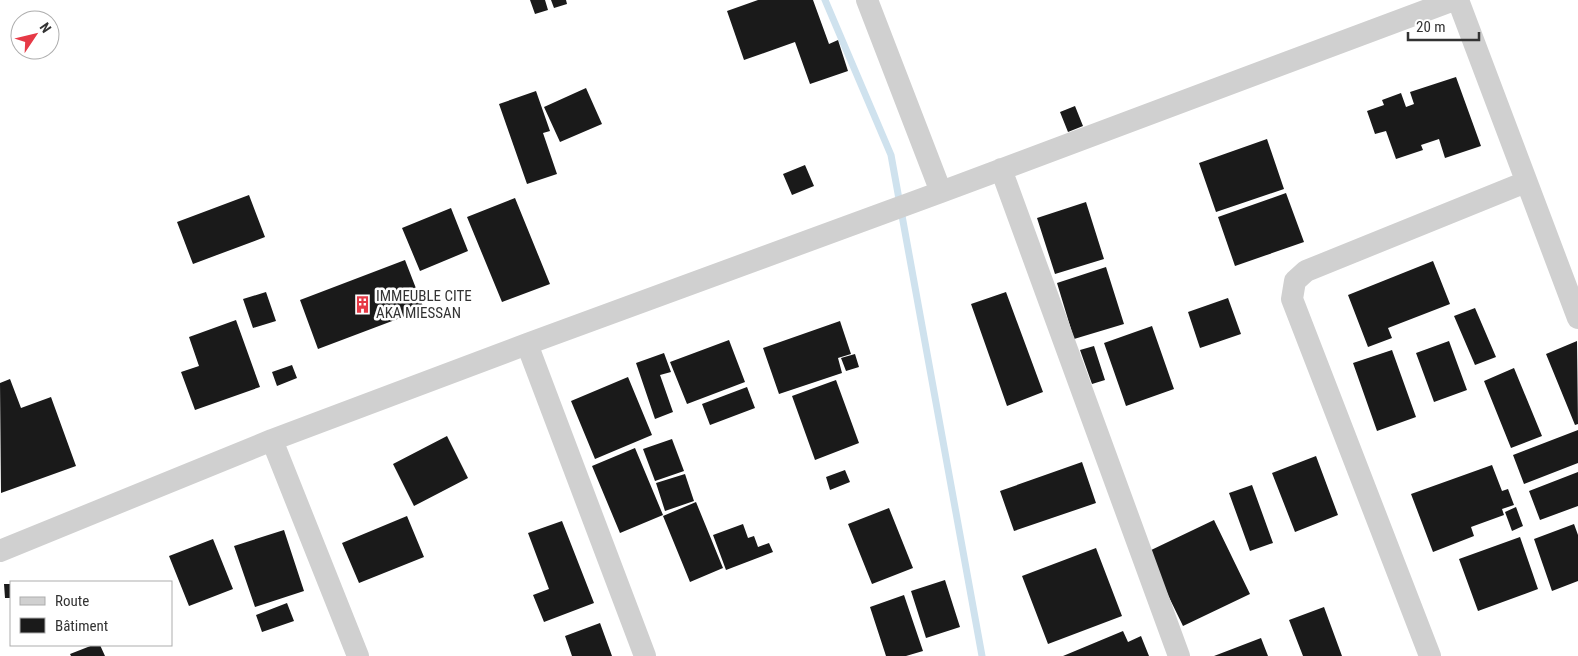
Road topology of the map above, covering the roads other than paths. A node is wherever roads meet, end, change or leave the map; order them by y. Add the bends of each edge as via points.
1 (867, 0) edge
2 (1454, 0) edge
3 (1458, 0) edge
4 (1001, 169) junction
5 (1526, 182) junction
6 (941, 192) junction
7 (1578, 318) edge
8 (527, 344) junction
9 (272, 440) junction
10 (0, 551) edge
11 (358, 656) edge
12 (645, 656) edge
13 (1179, 656) edge
14 (1430, 656) edge

1 - 6 street
2 - 4 street
3 - 5 street
4 - 6 street
4 - 13 street
5 - 7 street
5 - 14 street via 1306,271 1295,281 1292,299
6 - 8 street
8 - 9 street
8 - 12 street
9 - 10 street
9 - 11 street

